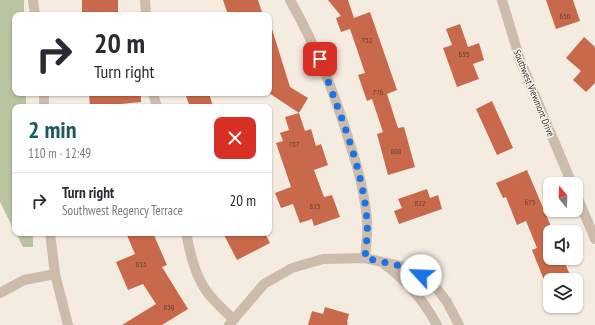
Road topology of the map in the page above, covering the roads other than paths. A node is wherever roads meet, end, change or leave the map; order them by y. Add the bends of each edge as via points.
1 (33, 0) edge
2 (145, 0) edge
3 (290, 0) edge
4 (502, 0) edge
5 (35, 12) edge
6 (146, 12) edge
7 (569, 177) edge
8 (583, 211) edge
9 (50, 236) edge
10 (187, 236) edge
11 (595, 239) edge
12 (365, 258) junction
13 (379, 260) junction
14 (55, 274) junction
15 (0, 293) edge
16 (231, 322) edge
17 (68, 325) edge
18 (437, 325) edge
19 (459, 325) edge

1 - 5 street
2 - 6 street
3 - 12 street via 320,59 357,167 367,222
4 - 7 street, Southwest Viewmont Drive via 520,60
8 - 11 street
9 - 14 street
10 - 16 street via 199,277
12 - 13 street
12 - 16 street via 323,259 292,268 264,284
13 - 18 street via 406,282
13 - 19 street via 409,268 434,285 447,302
14 - 15 street via 24,280
14 - 17 street

